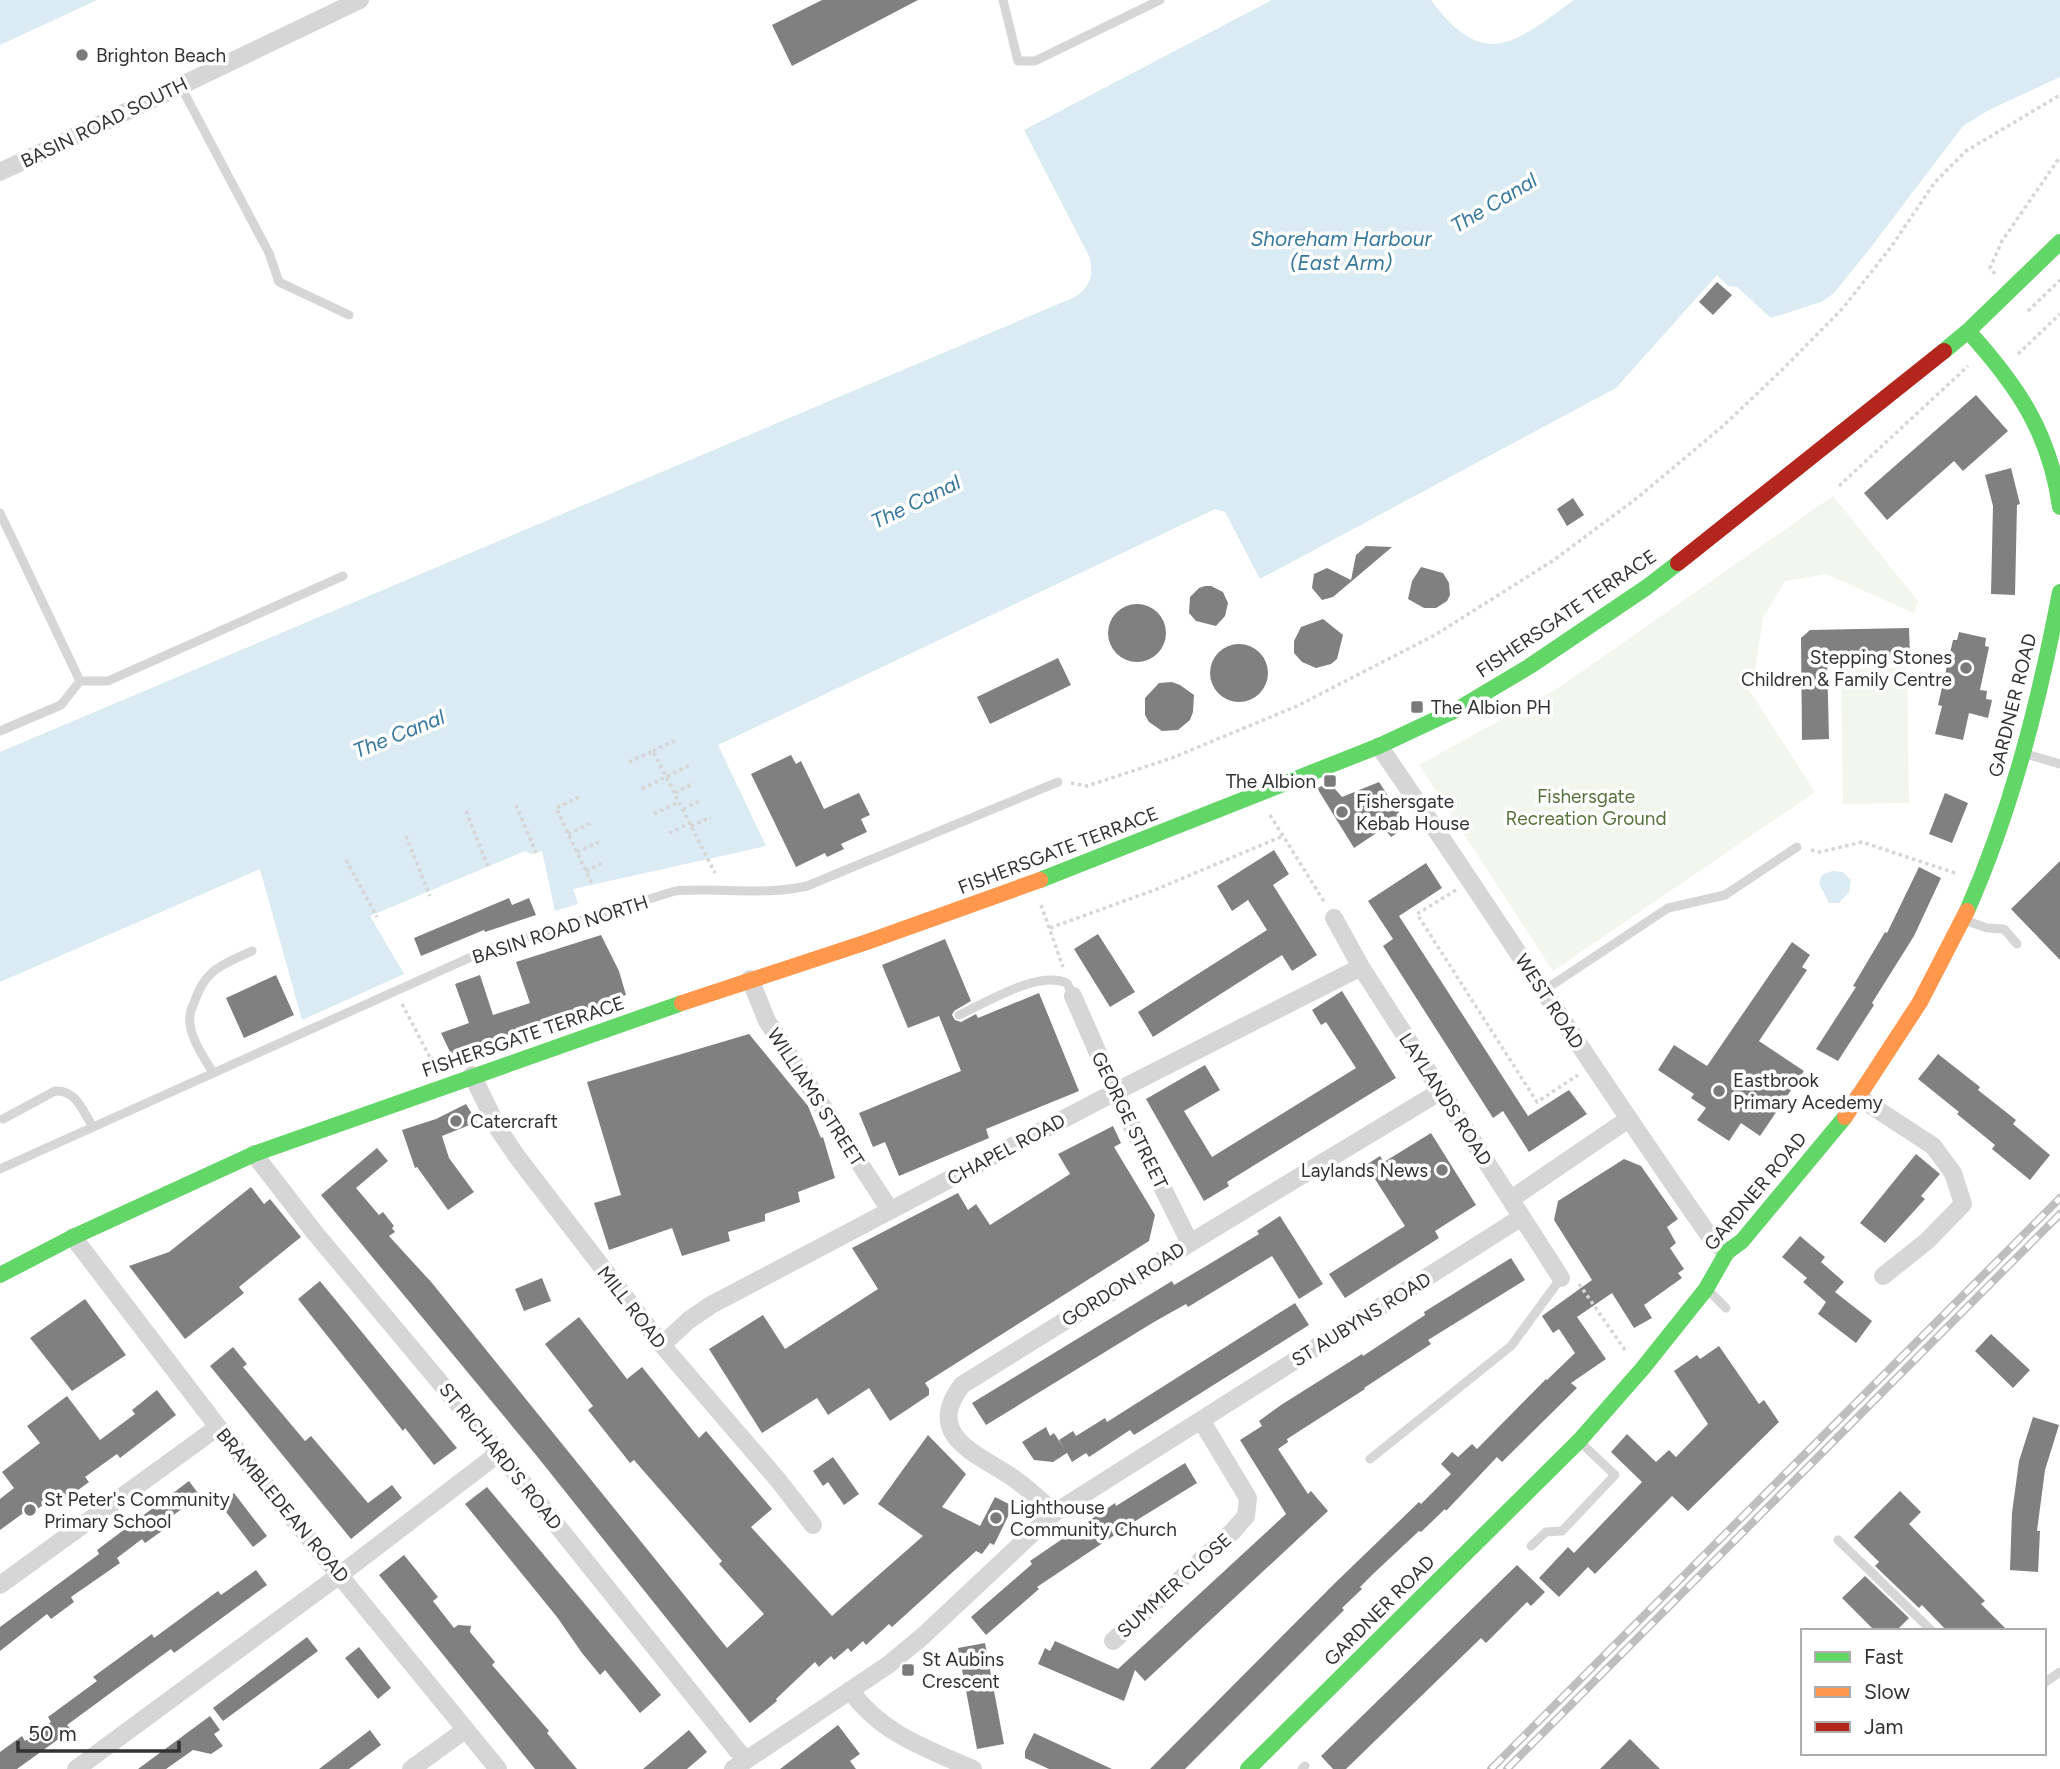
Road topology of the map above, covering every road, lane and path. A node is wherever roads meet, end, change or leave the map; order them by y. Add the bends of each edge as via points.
1 (360, 0) edge
2 (1003, 0) edge
3 (1160, 0) edge
4 (180, 85) junction
5 (2060, 95) edge
6 (2060, 158) edge
7 (0, 172) edge
8 (2060, 242) edge
9 (2060, 281) edge
10 (2011, 290) junction
11 (2060, 314) edge
12 (348, 315) dead end
13 (2023, 315) dead end
14 (1968, 331) junction
15 (1985, 350) junction
16 (2000, 368) junction
17 (1839, 486) dead end
18 (2060, 507) edge
19 (0, 513) edge
20 (343, 576) dead end
21 (2060, 592) edge
22 (80, 681) junction
23 (0, 731) edge
24 (678, 738) dead end
25 (1379, 746) junction
26 (653, 751) junction
27 (2025, 753) junction
28 (629, 762) dead end
29 (2060, 764) edge
30 (690, 765) dead end
31 (1058, 782) joint
32 (694, 783) dead end
33 (642, 789) dead end
34 (675, 793) junction
35 (1258, 795) junction
36 (579, 797) dead end
37 (702, 800) dead end
38 (679, 802) junction
39 (516, 805) dead end
40 (683, 809) junction
41 (466, 811) dead end
42 (654, 814) dead end
43 (711, 817) dead end
44 (591, 823) dead end
45 (691, 825) junction
46 (669, 833) dead end
47 (568, 834) junction
48 (406, 836) dead end
49 (1283, 836) junction
50 (601, 841) dead end
51 (1797, 847) joint
52 (577, 852) junction
53 (536, 853) dead end
54 (346, 860) dead end
55 (605, 862) dead end
56 (489, 869) dead end
57 (586, 871) junction
58 (715, 873) dead end
59 (1472, 880) junction
60 (1980, 881) junction
61 (1033, 883) junction
62 (593, 887) dead end
63 (430, 896) dead end
64 (377, 917) dead end
65 (1334, 918) joint
66 (1963, 919) junction
67 (1050, 928) junction
68 (2017, 944) dead end
69 (252, 951) dead end
70 (1360, 967) junction
71 (750, 979) junction
72 (1543, 991) junction
73 (1073, 996) junction
74 (400, 999) dead end
75 (959, 1016) dead end
76 (434, 1065) dead end
77 (1592, 1067) junction
78 (213, 1073) junction
79 (472, 1075) junction
80 (1441, 1091) junction
81 (1115, 1092) junction
82 (1858, 1097) junction
83 (3, 1119) dead end
84 (1627, 1120) junction
85 (93, 1127) junction
86 (254, 1154) junction
87 (0, 1170) edge
88 (1511, 1199) junction
89 (890, 1210) junction
90 (1522, 1217) junction
91 (73, 1237) junction
92 (1190, 1243) junction
93 (1727, 1252) junction
94 (0, 1275) edge
95 (1883, 1276) dead end
96 (1561, 1278) junction
97 (1706, 1289) junction
98 (1726, 1308) dead end
99 (662, 1345) junction
100 (1643, 1368) junction
101 (1200, 1420) junction
102 (218, 1427) junction
103 (1579, 1441) junction
104 (499, 1453) junction
105 (1370, 1459) dead end
106 (1054, 1513) junction
107 (813, 1525) dead end
108 (1838, 1540) dead end
109 (1531, 1546) dead end
110 (341, 1574) junction
111 (0, 1585) edge
112 (1930, 1629) edge
113 (1113, 1640) dead end
114 (850, 1690) junction
115 (465, 1730) junction
116 (740, 1764) edge
117 (1256, 1766) edge
118 (76, 1769) edge
119 (411, 1769) edge
120 (498, 1769) edge
121 (973, 1769) edge

1 - 4 street, BASIN ROAD SOUTH
2 - 3 lane via 1018,61 1035,61
4 - 7 street, BASIN ROAD SOUTH
4 - 12 lane via 269,253 279,282
5 - 31 path via 1966,151 1935,182 1843,308 1785,367 1637,498 1553,560 1435,635 1297,706 1172,758 1087,786
6 - 10 path via 2002,241 1990,268
8 - 10 main road, FISHERSGATE TERRACE
9 - 13 path
10 - 14 main road, FISHERSGATE TERRACE
11 - 16 path
14 - 15 main road
14 - 25 main road, FISHERSGATE TERRACE via 1647,587 1458,709
15 - 16 main road
15 - 17 path
16 - 18 main road via 2024,400 2045,447
19 - 22 lane
20 - 22 lane via 108,681
21 - 27 main road, GARDNER ROAD
22 - 23 lane via 61,705
24 - 26 path
25 - 35 main road, FISHERSGATE TERRACE
25 - 59 street, WEST ROAD
26 - 28 path
26 - 34 path
27 - 29 lane
27 - 60 main road, GARDNER ROAD
30 - 33 path
31 - 78 lane, BASIN ROAD NORTH via 807,886 776,891 675,891 489,949
32 - 34 path
34 - 38 path
35 - 49 path
35 - 61 main road, FISHERSGATE TERRACE
36 - 47 path via 556,808
37 - 40 path
38 - 40 path
38 - 42 path
39 - 53 path
40 - 45 path
41 - 56 path
43 - 45 path
44 - 47 path
45 - 46 path
45 - 58 path
47 - 52 path
48 - 63 path
49 - 65 path
49 - 67 path
50 - 52 path
51 - 60 path via 1820,852 1862,842
51 - 72 lane via 1725,895 1668,908
52 - 57 path
54 - 64 path
55 - 57 path
57 - 62 path
59 - 72 street, WEST ROAD
59 - 77 path via 1417,914 1537,1102
60 - 66 main road, GARDNER ROAD
61 - 67 path
61 - 71 main road, FISHERSGATE TERRACE
65 - 70 street, LAYLANDS ROAD
66 - 68 lane via 1987,929 2004,929
66 - 82 main road, GARDNER ROAD via 1920,1002
67 - 73 path
69 - 78 lane via 205,978 191,1010 190,1025
70 - 80 street, LAYLANDS ROAD
70 - 81 street, CHAPEL ROAD
71 - 79 main road, FISHERSGATE TERRACE
71 - 89 street, WILLIAMS STREET via 767,1021
72 - 77 street, WEST ROAD
73 - 75 lane via 1068,983 1060,980 1030,982
73 - 81 street, GEORGE STREET
74 - 76 path
77 - 84 street, WEST ROAD
78 - 85 lane, BASIN ROAD NORTH
79 - 86 main road, FISHERSGATE TERRACE
79 - 99 street, MILL ROAD via 499,1130
80 - 88 street, LAYLANDS ROAD
80 - 92 street, GORDON ROAD
81 - 89 street, CHAPEL ROAD
81 - 92 street, GEORGE STREET
82 - 93 main road, GARDNER ROAD via 1742,1241
82 - 95 street via 1933,1146 1953,1173 1963,1204
83 - 85 lane via 62,1090 73,1095
84 - 88 street
84 - 93 street, WEST ROAD via 1713,1241
85 - 87 lane, BASIN ROAD NORTH
86 - 91 main road, FISHERSGATE TERRACE
86 - 104 street, ST RICHARD'S ROAD
88 - 90 street, LAYLANDS ROAD
89 - 99 street, CHAPEL ROAD via 711,1305
90 - 96 street, LAYLANDS ROAD
90 - 101 street, ST AUBYNS ROAD
91 - 94 main road, FISHERSGATE TERRACE
91 - 102 street, BRAMBLEDEAN ROAD
92 - 106 street, GORDON ROAD via 962,1385 955,1394 950,1423 958,1441
93 - 97 main road, GARDNER ROAD
96 - 100 path via 1578,1281 1629,1356
96 - 105 lane via 1510,1346
97 - 98 lane
97 - 100 main road, GARDNER ROAD
99 - 107 street, MILL ROAD
100 - 103 main road, GARDNER ROAD
101 - 106 street, ST AUBYNS ROAD
101 - 113 street, SUMMER CLOSE via 1248,1498 1246,1516
102 - 110 street, BRAMBLEDEAN ROAD
102 - 111 street
103 - 109 lane via 1615,1475 1562,1531 1546,1532
103 - 117 main road, GARDNER ROAD
104 - 110 street
104 - 116 street, ST RICHARD'S ROAD via 737,1750
106 - 114 street, ST AUBYNS ROAD via 923,1636
108 - 112 lane
110 - 115 street, BRAMBLEDEAN ROAD
110 - 118 street
114 - 116 street, ST AUBYNS ROAD
114 - 121 street via 877,1721 902,1738
115 - 119 street
115 - 120 street, BRAMBLEDEAN ROAD

